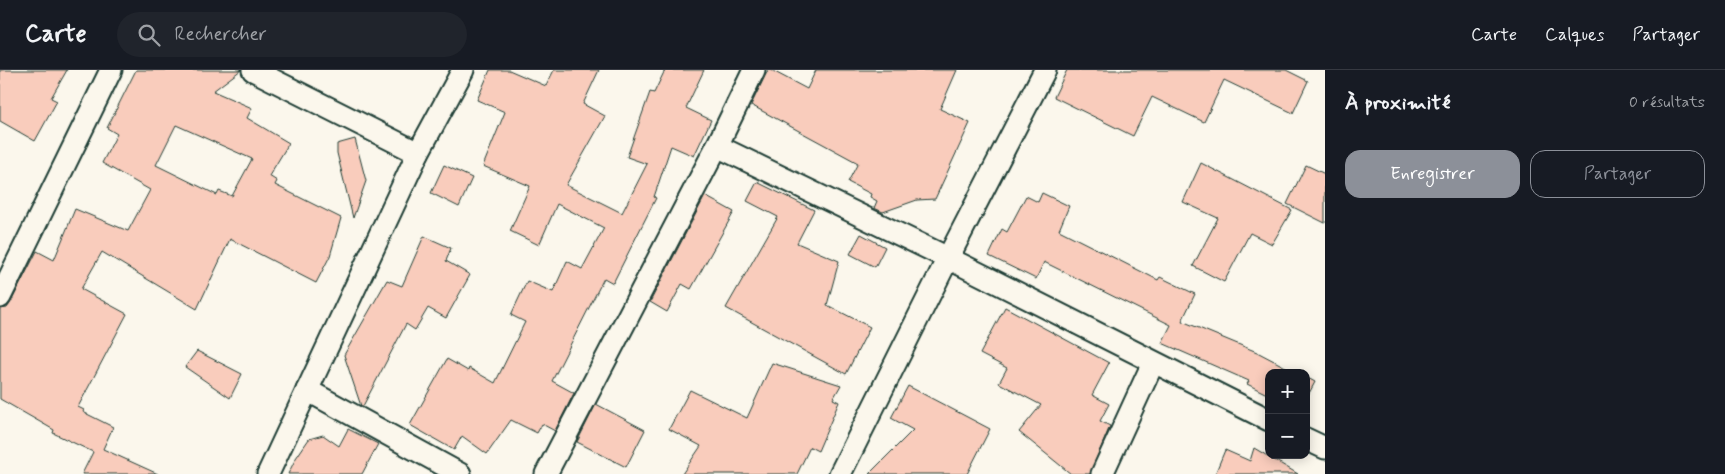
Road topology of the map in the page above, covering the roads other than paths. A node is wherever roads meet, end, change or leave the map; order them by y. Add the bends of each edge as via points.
1 (110, 70) edge
2 (253, 70) edge
3 (463, 70) edge
4 (754, 70) edge
5 (1045, 70) edge
6 (717, 146) junction
7 (418, 153) junction
8 (948, 258) junction
9 (0, 297) edge
10 (1153, 363) junction
11 (307, 390) junction
12 (1265, 418) edge
13 (1310, 441) edge
14 (1325, 448) edge
15 (268, 474) edge
16 (460, 474) edge
17 (546, 474) edge
18 (840, 474) edge
19 (1102, 474) edge

1 - 9 street
2 - 7 street
3 - 7 street
4 - 6 street
5 - 8 street
6 - 8 street
6 - 17 street
7 - 11 street
8 - 10 street
8 - 18 street
10 - 12 street
10 - 19 street
11 - 15 street
11 - 16 street
13 - 14 street

